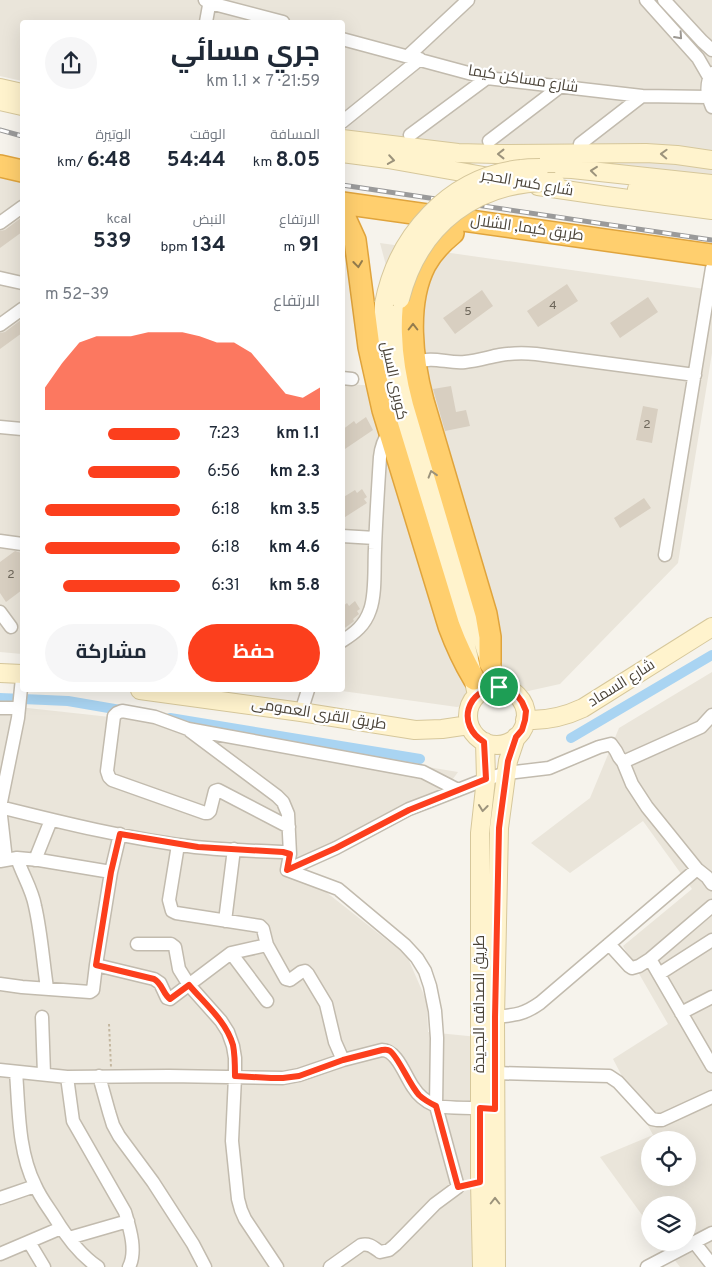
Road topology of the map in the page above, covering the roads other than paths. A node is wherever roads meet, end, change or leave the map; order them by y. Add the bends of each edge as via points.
1 (468, 0) edge
2 (646, 0) edge
3 (664, 0) edge
4 (208, 1) edge
5 (206, 20) edge
6 (276, 20) edge
7 (345, 42) edge
8 (712, 50) edge
9 (414, 58) junction
10 (711, 75) edge
11 (487, 78) junction
12 (561, 86) junction
13 (0, 88) edge
14 (20, 93) edge
15 (642, 96) junction
16 (0, 101) edge
17 (710, 102) edge
18 (20, 106) edge
19 (345, 119) edge
20 (410, 135) dead end
21 (345, 139) edge
22 (489, 142) dead end
23 (580, 144) dead end
24 (0, 152) edge
25 (345, 154) edge
26 (20, 156) edge
27 (712, 160) edge
28 (0, 166) edge
29 (20, 171) edge
30 (712, 184) edge
31 (712, 198) edge
32 (20, 208) edge
33 (712, 210) edge
34 (345, 213) edge
35 (345, 213) edge
36 (345, 217) edge
37 (0, 223) edge
38 (453, 233) junction
39 (712, 255) edge
40 (712, 268) edge
41 (0, 278) edge
42 (20, 283) edge
43 (392, 302) junction
44 (20, 310) edge
45 (0, 325) edge
46 (415, 363) junction
47 (695, 375) junction
48 (0, 427) edge
49 (20, 429) edge
50 (390, 430) junction
51 (345, 536) edge
52 (375, 538) junction
53 (0, 541) edge
54 (20, 544) edge
55 (666, 555) dead end
56 (0, 612) edge
57 (11, 627) dead end
58 (712, 627) edge
59 (345, 639) edge
60 (490, 662) junction
61 (0, 673) edge
62 (20, 677) edge
63 (475, 687) junction
64 (499, 687) junction
65 (20, 692) edge
66 (155, 692) edge
67 (307, 692) edge
68 (19, 706) junction
69 (0, 708) edge
70 (301, 712) junction
71 (712, 716) edge
72 (525, 720) junction
73 (469, 725) junction
74 (188, 729) junction
75 (516, 737) junction
76 (484, 742) junction
77 (624, 762) junction
78 (507, 773) junction
79 (486, 779) junction
80 (458, 790) junction
81 (0, 807) edge
82 (51, 820) junction
83 (289, 827) junction
84 (120, 834) junction
85 (178, 845) junction
86 (234, 850) junction
87 (290, 854) junction
88 (8, 860) edge
89 (35, 860) junction
90 (287, 870) junction
91 (111, 872) junction
92 (707, 876) edge
93 (712, 906) edge
94 (226, 921) junction
95 (712, 940) edge
96 (138, 944) dead end
97 (609, 944) junction
98 (267, 945) junction
99 (231, 952) junction
100 (650, 959) junction
101 (96, 965) junction
102 (659, 974) junction
103 (0, 984) edge
104 (189, 985) junction
105 (47, 988) junction
106 (712, 997) edge
107 (268, 1001) dead end
108 (681, 1012) junction
109 (42, 1017) dead end
110 (495, 1017) junction
111 (709, 1053) edge
112 (343, 1060) junction
113 (712, 1066) edge
114 (0, 1070) edge
115 (16, 1072) junction
116 (495, 1073) junction
117 (44, 1074) junction
118 (105, 1076) junction
119 (235, 1076) junction
120 (67, 1077) junction
121 (712, 1097) edge
122 (436, 1106) junction
123 (488, 1109) junction
124 (480, 1182) junction
125 (35, 1186) junction
126 (458, 1187) junction
127 (0, 1198) edge
128 (128, 1222) junction
129 (65, 1233) junction
130 (712, 1233) edge
131 (488, 1234) junction
132 (696, 1241) edge
133 (28, 1242) junction
134 (696, 1245) edge
135 (677, 1251) edge
136 (0, 1254) edge
137 (712, 1265) edge
138 (44, 1267) edge
139 (98, 1267) edge
140 (128, 1267) edge
141 (206, 1267) edge
142 (277, 1267) edge
143 (330, 1267) edge
144 (482, 1267) edge
145 (496, 1267) edge
146 (647, 1267) edge

1 - 9 street
2 -> 10 street
3 - 8 street
4 - 5 street
4 - 6 street
7 - 9 street, شارع مساكن كيما
9 - 11 street, شارع مساكن كيما
9 - 19 street
10 - 17 street via 707,87
11 - 12 street, شارع مساكن كيما
11 - 20 street
12 - 15 street, شارع مساكن كيما
12 - 22 street
13 - 14 street
15 - 17 street, شارع مساكن كيما
15 - 23 street
16 - 18 street
27 -> 21 street, شارع كسر الحجر via 646,153 458,153
24 - 26 highway
25 -> 33 street, شارع كسر الحجر via 536,186
28 - 29 highway
30 -> 43 street, كوبرى السيل, bridge via 540,168 508,171 482,180 457,193 417,230 391,278
31 - 43 street, كوبرى السيل, bridge via 584,183 526,182 499,189 473,200 439,226 422,247
32 - 37 street
34 - 38 highway, طريق كيما, الشلال
35 - 39 highway, طريق كيما, الشلال
36 -> 50 highway via 355,240 371,354
38 - 40 highway, طريق كيما, الشلال
46 -> 38 highway via 413,320 420,276 430,257
40 - 47 street
41 - 42 street
60 -> 43 street, كوبرى السيل via 406,392 398,343 398,314
43 - 63 street, كوبرى السيل via 383,326 389,380 451,590
44 - 45 street
46 - 47 street via 427,359 463,362 520,353
46 - 60 highway via 423,401 486,614
47 - 55 street
48 - 49 street
50 - 52 street via 381,448
50 - 63 highway via 449,626
51 - 52 street
52 - 59 street via 370,612 356,632
53 - 54 street
56 - 57 street
58 - 72 street, شارع السماد via 583,708 549,720
60 - 64 street, كوبرى السيل
61 - 62 street
63 - 64 street via 483,690
63 - 73 street via 468,709
64 - 72 street via 516,694 526,711
65 - 68 street
66 - 70 street, طريق القرى العمومى
67 - 70 street
68 - 69 street
68 - 81 street
70 - 73 street, طريق القرى العمومى via 415,730
71 - 77 street via 701,727
72 - 75 street
73 - 76 street
74 - 80 street via 423,772
74 - 83 street via 278,796 286,809
74 - 83 street via 155,717 118,713 114,716 108,775 112,780 206,813 210,811 218,790
75 - 76 street via 501,745
75 - 78 street, طريق الصداقه الجديدة
76 - 79 street, طريق الصداقه الجديدة
77 - 78 street via 611,744 549,768
77 - 92 street via 632,784 647,807
78 - 79 street
78 - 110 street, طريق الصداقه الجديدة via 499,828
79 - 80 street
79 -> 123 street, طريق الصداقه الجديدة via 480,832
80 - 90 street via 409,810
81 - 82 street
81 - 88 street
82 - 84 street
82 - 89 street
83 - 87 street
84 - 85 street
84 - 91 street
85 - 86 street
85 - 94 street via 169,900 172,911
86 - 87 street
86 - 94 street
87 - 90 street
88 - 89 street
88 - 105 street via 21,870 35,905
89 - 91 street
90 - 122 street via 338,889 406,945 417,958 430,986 435,1011
91 - 101 street
92 - 97 street
93 - 100 street
94 - 98 street via 260,926
95 - 102 street
96 - 104 street via 174,945 179,968
97 - 100 street via 632,968
97 - 110 street via 528,1011
98 - 99 street
98 - 112 street via 286,979 305,971 308,974 326,1004
99 - 104 street
99 - 107 street
100 - 102 street
101 - 104 street via 154,979 170,999
101 - 105 street via 90,992
102 - 108 street
103 - 105 street
104 - 119 street via 228,1032 235,1058
106 - 108 street
108 - 111 street
109 - 117 street
110 - 116 street, طريق الصداقه الجديدة
111 - 113 street
112 - 119 street via 299,1076
112 - 122 street via 387,1050 395,1056 418,1094
114 - 115 street
115 - 117 street
115 - 125 street via 22,1142
116 - 121 street via 608,1076 618,1082 652,1119 657,1120
116 - 123 street, طريق الصداقه الجديدة
117 - 120 street
118 - 119 street
118 - 120 street
118 - 141 street via 113,1125
119 - 142 street via 232,1141 238,1199 245,1219
120 - 128 street via 73,1121 119,1200
122 - 123 street
122 - 126 street
123 - 124 street, طريق الصداقه الجديدة
131 -> 123 street, طريق الصداقه الجديدة
124 - 126 street
124 - 131 street, طريق الصداقه الجديدة
125 - 127 street
125 - 129 street
126 - 143 street via 435,1204 390,1250 380,1252 369,1244 361,1245
128 - 129 street
128 - 140 street via 133,1253
129 - 133 street
129 - 139 street
130 - 132 street
131 - 144 street, طريق الصداقه الجديدة
131 - 145 street, طريق الصداقه الجديدة
133 - 136 street
133 - 138 street
134 - 137 street
135 - 146 street

